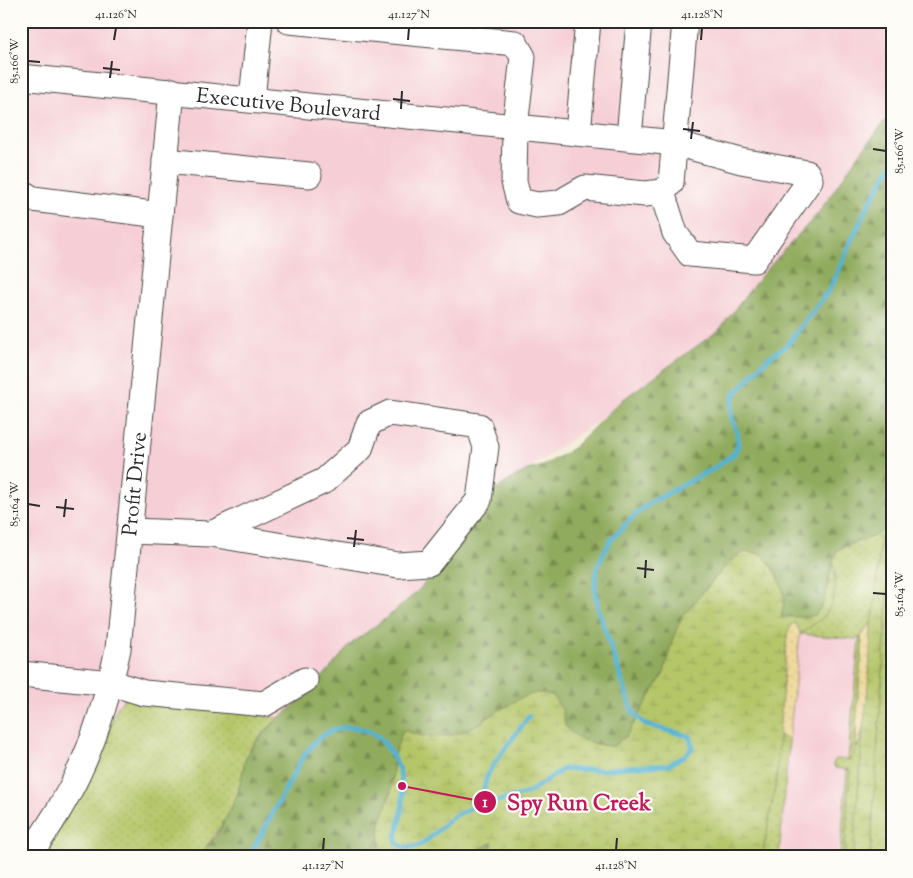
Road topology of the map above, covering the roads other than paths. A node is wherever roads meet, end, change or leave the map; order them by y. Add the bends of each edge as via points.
1 (260, 21) edge
2 (290, 21) edge
3 (588, 21) edge
4 (639, 21) edge
5 (685, 21) edge
6 (21, 77) edge
7 (172, 91) junction
8 (252, 99) junction
9 (515, 127) junction
10 (578, 133) junction
11 (629, 138) junction
12 (675, 143) junction
13 (165, 161) junction
14 (309, 175) dead end
15 (21, 192) edge
16 (662, 192) junction
17 (160, 215) junction
18 (130, 531) junction
19 (211, 534) junction
20 (21, 674) edge
21 (305, 680) dead end
22 (111, 683) junction
23 (27, 857) edge

1 - 8 street
2 - 9 street via 514,43 523,57
3 - 10 street
4 - 11 street
5 - 12 street
6 - 7 street, Executive Boulevard
7 - 8 street, Executive Boulevard
7 - 13 street, Profit Drive
8 - 9 street, Executive Boulevard
9 - 10 street, Executive Boulevard
9 - 16 street via 514,182 519,201 537,205 559,203 585,188 645,194
10 - 11 street, Executive Boulevard
11 - 12 street, Executive Boulevard
12 - 16 street via 671,183
12 - 16 street, Executive Boulevard via 741,161 807,173 810,180 754,260 690,254 675,233
13 - 14 street
13 - 17 street, Profit Drive
15 - 17 street via 33,199
17 - 18 street, Profit Drive
18 - 19 street
18 - 22 street, Profit Drive via 118,650
19 - 19 street via 324,481 360,449 369,423 390,413 479,426 486,447 479,500 429,564 398,565
20 - 22 street
21 - 22 street via 264,704 144,693
22 - 23 street, Profit Drive via 85,761 66,801

